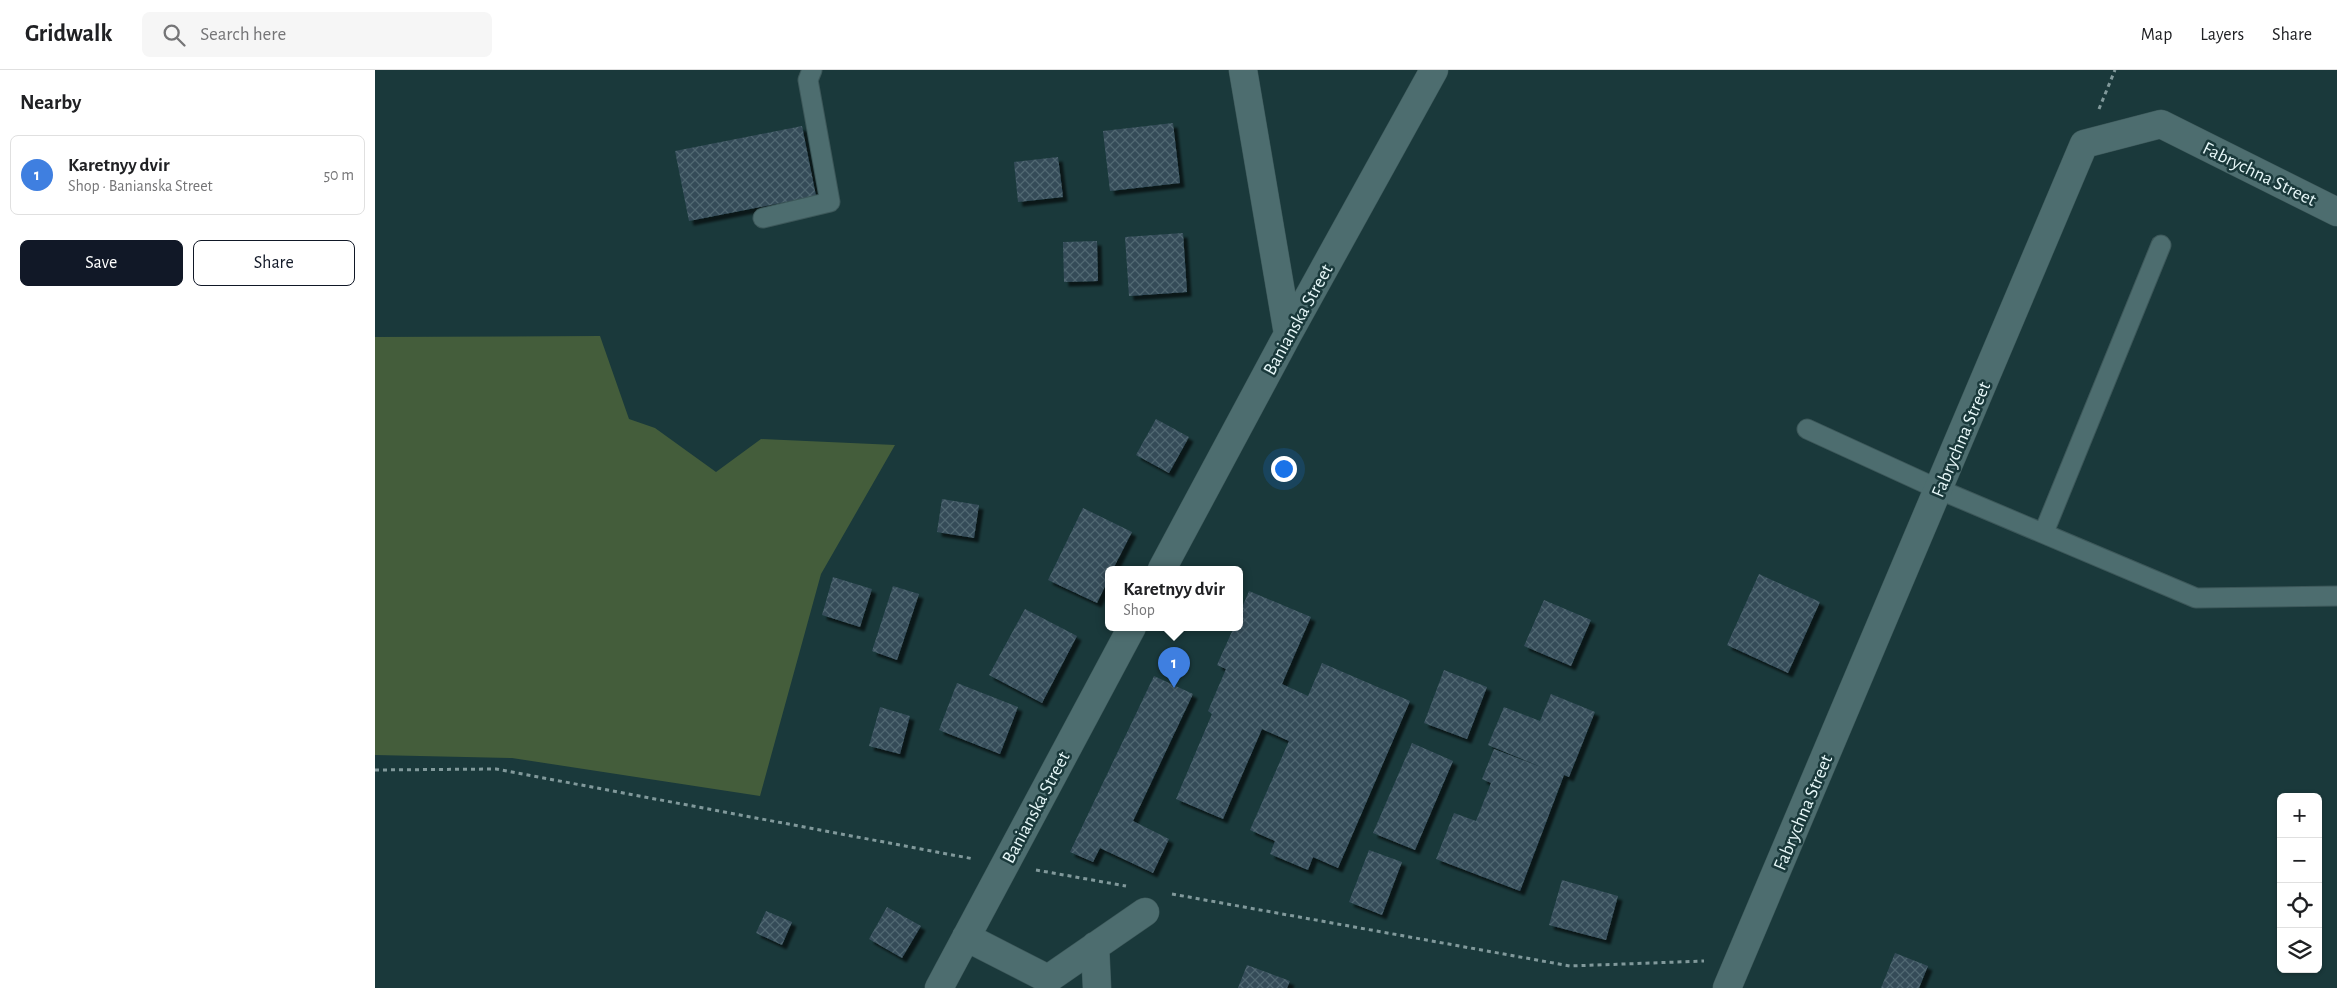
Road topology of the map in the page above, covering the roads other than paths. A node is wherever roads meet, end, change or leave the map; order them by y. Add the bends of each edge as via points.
1 (813, 70) edge
2 (1243, 70) edge
3 (1435, 70) edge
4 (2337, 212) edge
5 (763, 218) dead end
6 (2161, 245) dead end
7 (1288, 334) junction
8 (1807, 429) dead end
9 (1939, 489) junction
10 (2044, 532) junction
11 (1164, 566) edge
12 (2337, 596) edge
13 (1129, 631) edge
14 (1145, 912) dead end
15 (966, 937) junction
16 (1095, 946) junction
17 (1052, 983) edge
18 (939, 988) edge
19 (1097, 988) edge
20 (1727, 988) edge

1 - 5 lane via 807,80 830,202
2 - 7 street
3 - 7 street, Banianska Street
4 - 9 street, Fabrychna Street via 2161,124 2085,144
6 - 10 lane
7 - 11 street, Banianska Street
8 - 9 lane
9 - 10 lane
9 - 20 street, Fabrychna Street
10 - 12 lane via 2196,598
13 - 15 street, Banianska Street
14 - 16 street
15 - 17 street
15 - 18 street, Banianska Street
16 - 17 street
16 - 19 street

